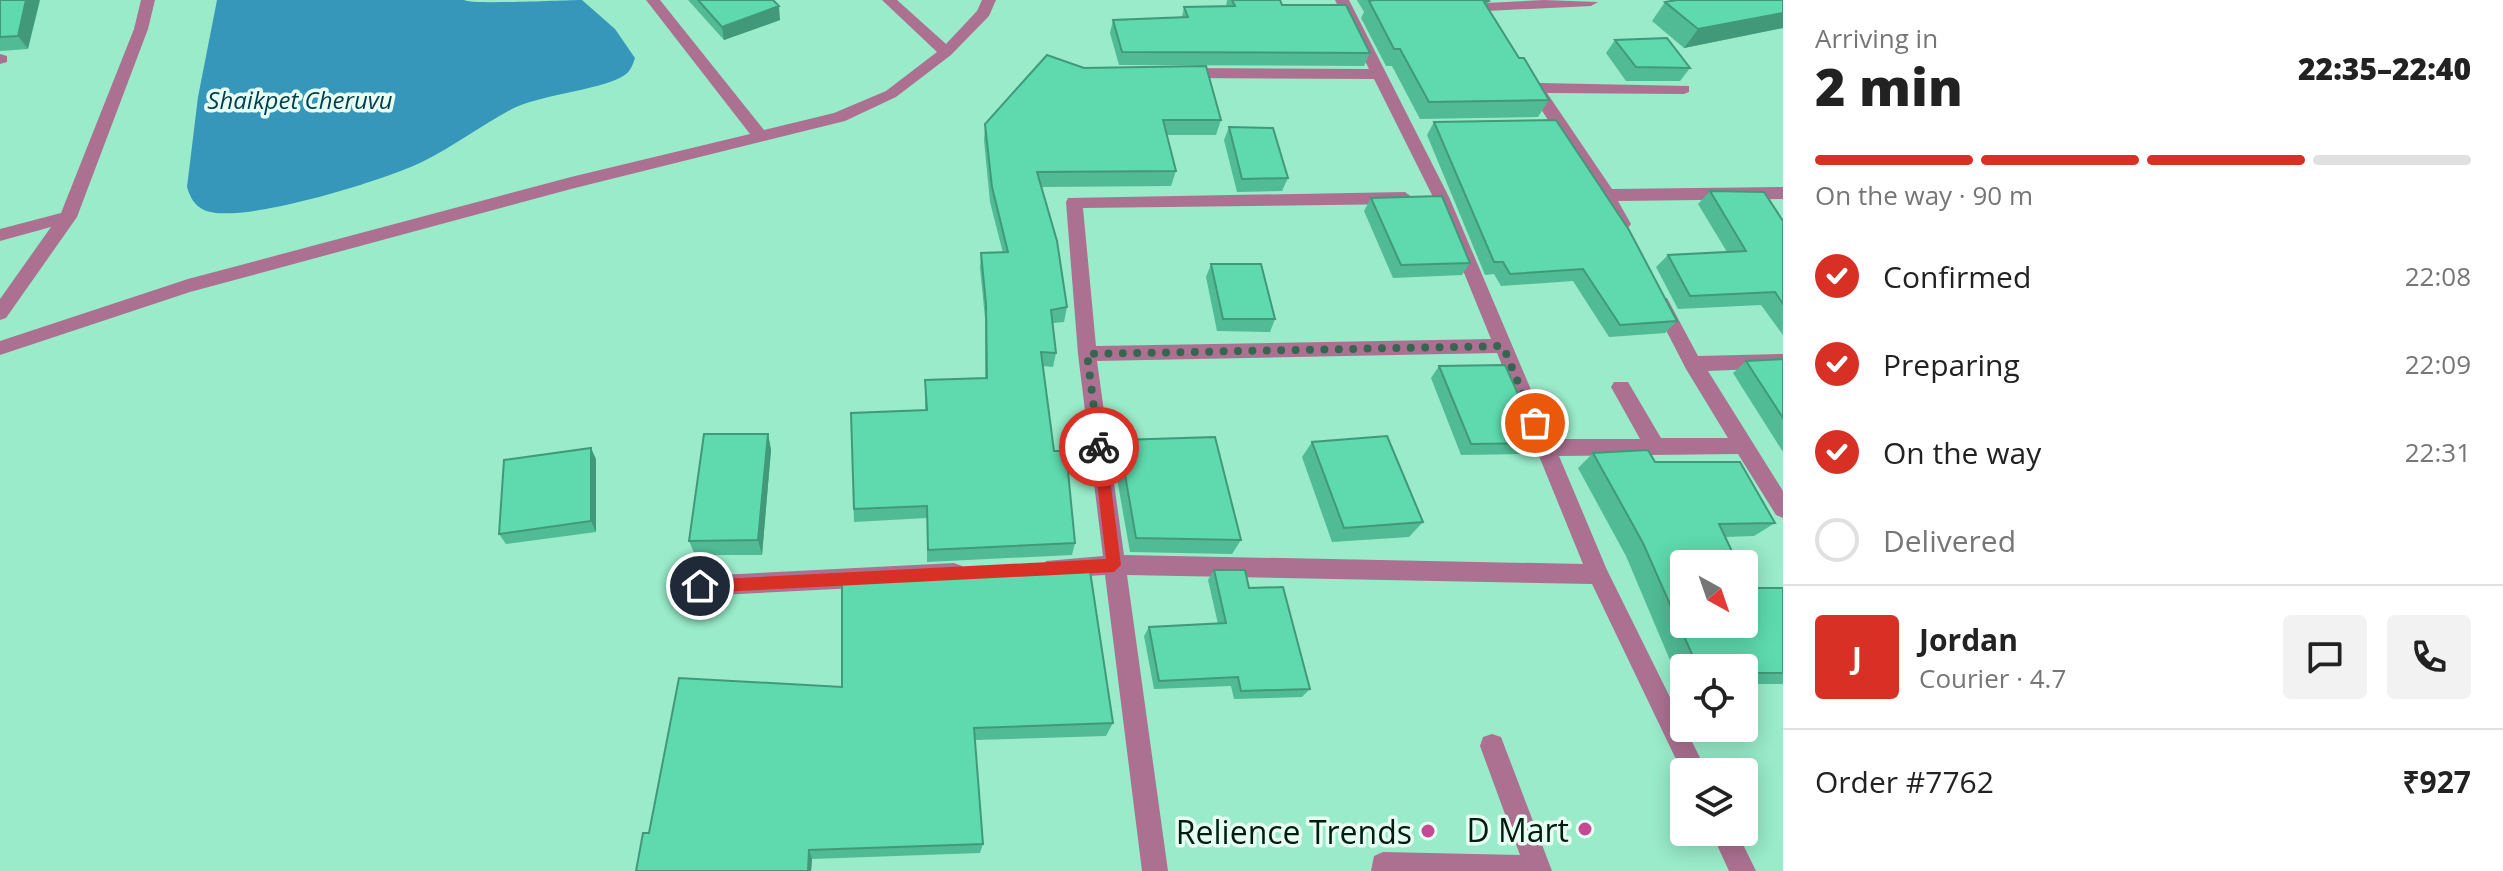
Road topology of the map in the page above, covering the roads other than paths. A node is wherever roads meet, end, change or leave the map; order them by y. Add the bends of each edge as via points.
1 (148, 0) edge
2 (653, 0) edge
3 (889, 0) edge
4 (989, 0) edge
5 (1342, 0) edge
6 (1591, 2) dead end
7 (1488, 9) edge
8 (946, 52) junction
9 (1156, 73) edge
10 (1380, 74) junction
11 (1684, 89) dead end
12 (761, 137) junction
13 (1783, 193) edge
14 (1607, 195) junction
15 (1441, 197) junction
16 (68, 217) junction
17 (0, 235) edge
18 (1628, 237) edge
19 (1650, 280) edge
20 (0, 313) edge
21 (1503, 346) junction
22 (0, 348) edge
23 (1087, 354) junction
24 (1783, 361) edge
25 (1693, 364) junction
26 (1621, 387) dead end
27 (1743, 446) junction
28 (1655, 447) junction
29 (1545, 448) junction
30 (1783, 509) edge
31 (1114, 565) junction
32 (1034, 569) edge
33 (971, 572) edge
34 (1598, 574) junction
35 (700, 586) dead end
36 (1492, 746) dead end
37 (1688, 758) edge
38 (1731, 846) edge
39 (1538, 870) edge
40 (1155, 871) edge
41 (1384, 871) edge
42 (1743, 871) edge

1 - 16 street
2 - 12 street
3 - 8 street
4 - 8 street via 984,13
5 - 10 street
6 - 7 street
8 - 12 street via 891,94 839,117
9 - 10 street
10 - 15 street via 1415,127
11 - 14 street via 1531,81 1553,126
12 - 22 street via 188,286
13 - 14 street
14 - 18 street
15 - 21 street
15 - 23 street via 1074,202
16 - 17 street
16 - 20 street
19 - 25 street
21 - 23 street
21 - 29 street
23 - 31 street
24 - 25 street
25 - 27 street
26 - 28 street
27 - 28 street
27 - 30 street
28 - 29 street
29 - 34 street
31 - 32 street
31 - 34 street
31 - 40 street
33 - 35 street
34 - 37 street
36 - 39 street
38 - 42 street
39 - 41 street via 1383,865

